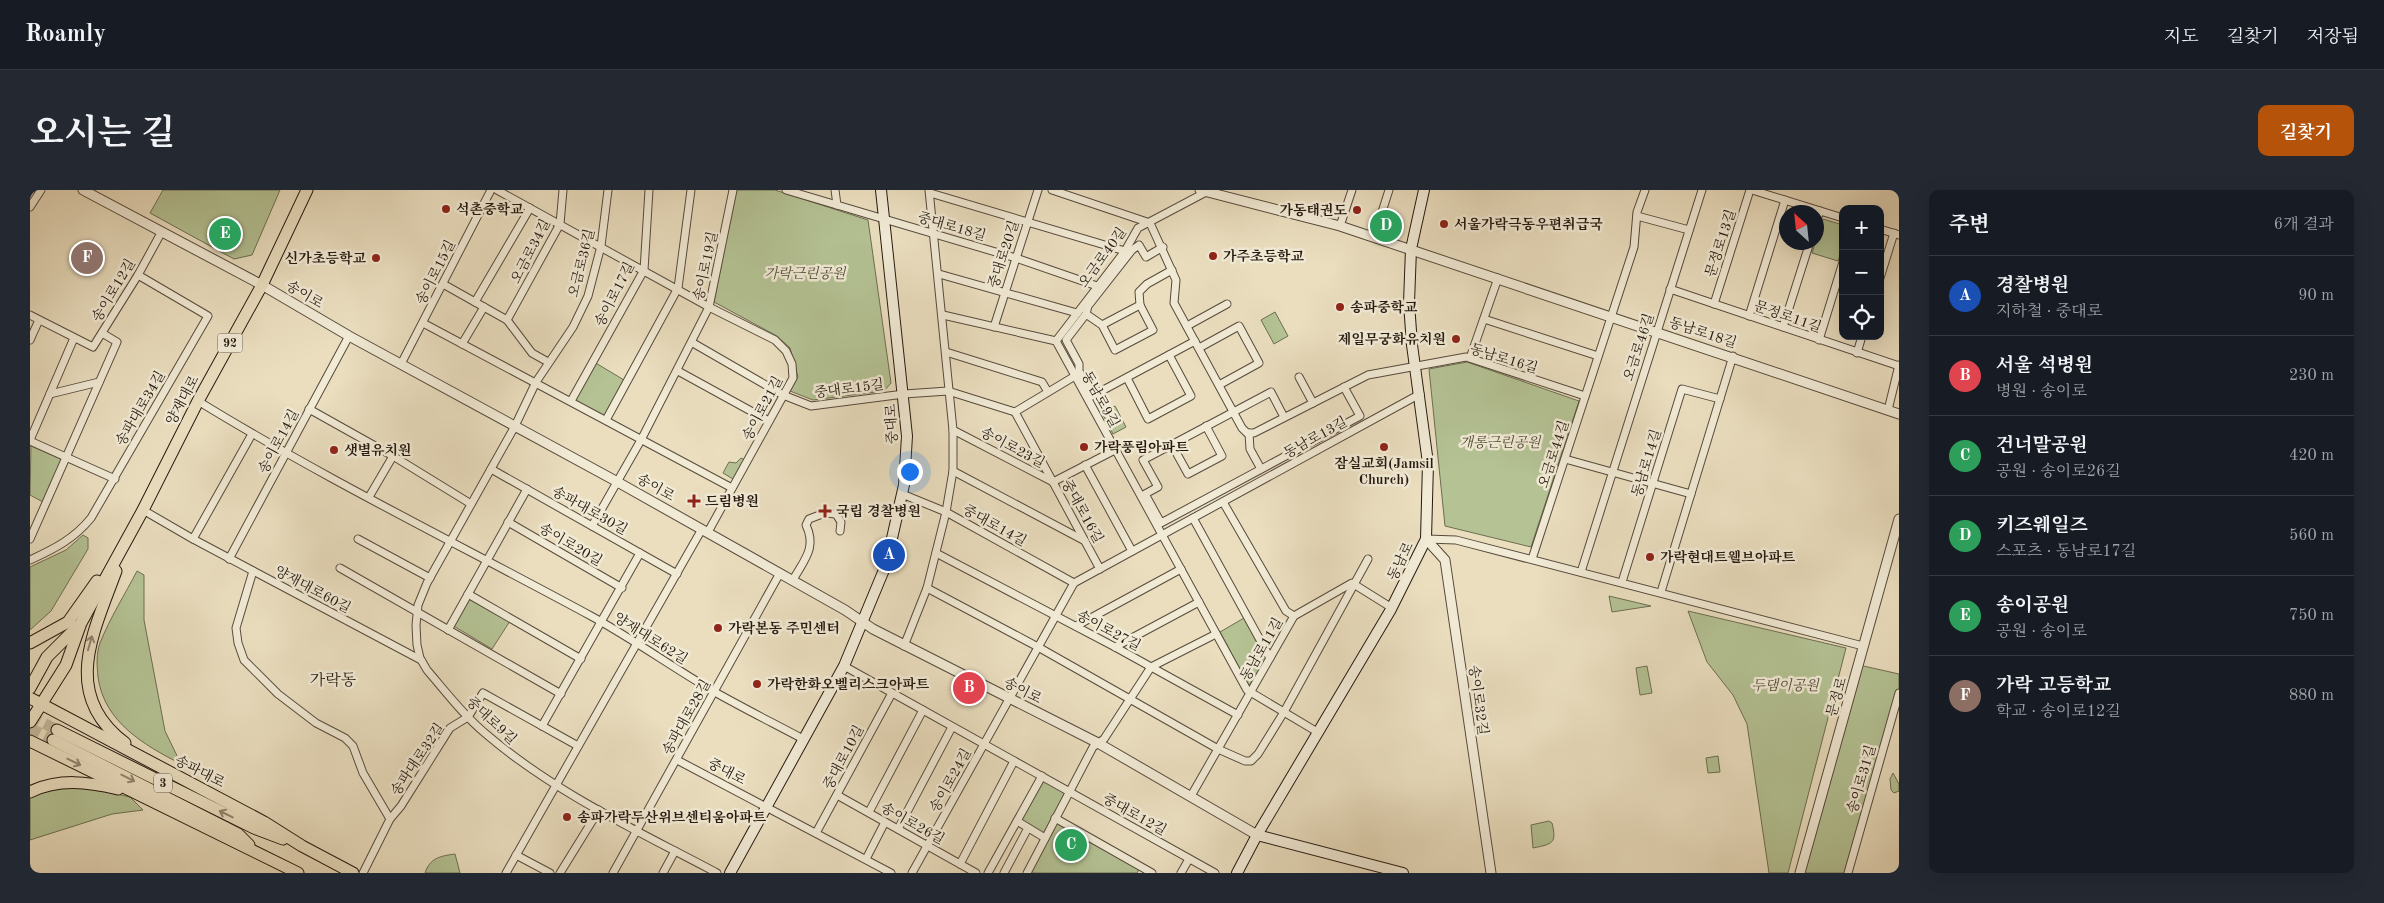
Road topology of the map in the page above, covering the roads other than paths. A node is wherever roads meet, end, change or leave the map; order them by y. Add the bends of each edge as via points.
1 (41, 190) edge
2 (83, 190) edge
3 (307, 190) edge
4 (491, 190) edge
5 (497, 190) edge
6 (562, 190) edge
7 (608, 190) edge
8 (649, 190) edge
9 (691, 190) edge
10 (733, 190) edge
11 (786, 190) edge
12 (835, 190) edge
13 (881, 190) edge
14 (1038, 190) edge
15 (1052, 190) edge
16 (1352, 190) edge
17 (1389, 190) edge
18 (1424, 190) edge
19 (1645, 190) edge
20 (1702, 190) edge
21 (1751, 190) edge
22 (930, 191) edge
23 (1207, 191) edge
24 (1785, 200) junction
25 (837, 205) junction
26 (1801, 205) edge
27 (30, 208) edge
28 (530, 208) junction
29 (1824, 212) edge
30 (1637, 216) junction
31 (1839, 217) edge
32 (884, 220) junction
33 (1028, 222) junction
34 (1150, 223) junction
35 (560, 224) junction
36 (1340, 226) junction
37 (1689, 230) junction
38 (1884, 230) edge
39 (161, 233) junction
40 (935, 234) junction
41 (1897, 234) edge
42 (1374, 237) junction
43 (601, 246) junction
44 (1163, 247) junction
45 (1411, 249) junction
46 (1807, 250) edge
47 (1125, 251) junction
48 (1016, 258) junction
49 (1884, 268) edge
50 (644, 270) junction
51 (1172, 270) junction
52 (939, 274) junction
53 (138, 275) junction
54 (1839, 276) edge
55 (1498, 278) junction
56 (443, 284) junction
57 (262, 285) junction
58 (1097, 286) junction
59 (678, 288) junction
60 (1670, 289) junction
61 (1005, 293) junction
62 (475, 302) junction
63 (1227, 304) dead end
64 (1714, 304) junction
65 (1140, 305) junction
66 (484, 307) junction
67 (709, 307) junction
68 (1077, 313) junction
69 (1086, 314) junction
70 (30, 315) edge
71 (943, 315) junction
72 (1749, 316) junction
73 (1484, 319) junction
74 (1611, 319) junction
75 (39, 320) junction
76 (507, 320) junction
77 (423, 323) junction
78 (1102, 326) junction
79 (1186, 326) junction
80 (994, 327) junction
81 (1783, 327) junction
82 (1656, 331) junction
83 (102, 333) junction
84 (349, 336) junction
85 (74, 338) junction
86 (30, 340) edge
87 (1820, 340) junction
88 (1861, 340) edge
89 (1056, 341) junction
90 (693, 343) junction
91 (462, 344) junction
92 (1197, 344) junction
93 (946, 352) junction
94 (1857, 352) junction
95 (1169, 355) junction
96 (1598, 356) junction
97 (1733, 356) junction
98 (1470, 358) junction
99 (548, 362) junction
100 (401, 364) junction
101 (1899, 366) edge
102 (1415, 367) junction
103 (678, 371) junction
104 (1075, 376) junction
105 (1299, 377) dead end
106 (1126, 378) junction
107 (99, 382) junction
108 (536, 382) junction
109 (1219, 385) junction
110 (1344, 387) junction
111 (948, 391) junction
112 (1048, 392) junction
113 (50, 394) junction
114 (904, 394) junction
115 (1420, 394) junction
116 (784, 395) junction
117 (1585, 396) junction
118 (1720, 399) junction
119 (198, 401) junction
120 (571, 401) junction
121 (1313, 403) junction
122 (309, 409) junction
123 (1888, 410) junction
124 (1015, 412) junction
125 (1233, 412) junction
126 (1899, 414) edge
127 (1284, 418) junction
128 (606, 420) junction
129 (769, 421) junction
130 (515, 426) junction
131 (1206, 426) junction
132 (953, 430) junction
133 (1249, 433) junction
134 (252, 434) junction
135 (642, 439) junction
136 (30, 441) edge
137 (1172, 445) junction
138 (1115, 450) junction
139 (286, 453) junction
140 (393, 456) junction
141 (65, 457) junction
142 (1565, 459) junction
143 (1085, 465) junction
144 (491, 469) junction
145 (1261, 469) junction
146 (953, 471) junction
147 (1612, 472) junction
148 (115, 479) junction
149 (618, 482) junction
150 (1053, 482) junction
151 (1653, 483) junction
152 (732, 488) junction
153 (527, 489) junction
154 (902, 494) junction
155 (1691, 494) junction
156 (369, 497) junction
157 (1223, 502) junction
158 (471, 504) junction
159 (143, 510) junction
160 (946, 512) junction
161 (1193, 518) junction
162 (508, 522) junction
163 (592, 526) junction
164 (1898, 526) edge
165 (31, 531) edge
166 (705, 531) junction
167 (840, 531) dead end
168 (1162, 535) junction
169 (129, 537) junction
170 (30, 539) edge
171 (193, 539) junction
172 (358, 539) dead end
173 (1426, 539) junction
174 (1085, 541) junction
175 (450, 542) junction
176 (1132, 551) junction
177 (640, 553) junction
178 (936, 553) junction
179 (229, 559) junction
180 (30, 560) edge
181 (1368, 560) dead end
182 (1532, 560) junction
183 (486, 561) junction
184 (340, 568) dead end
185 (1100, 569) junction
186 (1181, 569) junction
187 (253, 571) junction
188 (1581, 572) junction
189 (780, 573) junction
190 (677, 574) junction
191 (430, 578) junction
192 (793, 580) junction
193 (1622, 582) junction
194 (1074, 583) junction
195 (1355, 585) junction
196 (622, 588) junction
197 (927, 588) junction
198 (1661, 592) junction
199 (468, 594) junction
200 (1199, 602) junction
201 (1392, 608) junction
202 (417, 612) junction
203 (1055, 615) junction
204 (1294, 616) junction
205 (602, 622) junction
206 (863, 622) junction
207 (81, 623) junction
208 (1076, 626) junction
209 (448, 630) junction
210 (1216, 634) junction
211 (638, 642) junction
212 (30, 643) edge
213 (904, 646) junction
214 (1864, 646) junction
215 (1038, 647) junction
216 (1115, 647) junction
217 (1270, 658) junction
218 (581, 659) junction
219 (421, 660) junction
220 (844, 666) junction
221 (1151, 667) junction
222 (30, 688) edge
223 (714, 691) junction
224 (1250, 692) junction
225 (1899, 692) edge
226 (892, 693) junction
227 (561, 694) junction
228 (30, 698) edge
229 (1011, 699) junction
230 (1130, 699) junction
231 (41, 704) junction
232 (923, 710) junction
233 (1284, 712) junction
234 (1238, 715) junction
235 (64, 717) junction
236 (468, 717) junction
237 (30, 722) edge
238 (542, 726) junction
239 (952, 727) junction
240 (1319, 733) junction
241 (52, 739) junction
242 (803, 739) junction
243 (30, 741) edge
244 (1098, 744) junction
245 (984, 745) junction
246 (578, 746) junction
247 (1218, 749) junction
248 (677, 760) junction
249 (1014, 761) junction
250 (152, 763) junction
251 (1042, 776) junction
252 (555, 786) junction
253 (30, 792) edge
254 (1069, 792) junction
255 (138, 794) junction
256 (837, 795) junction
257 (1191, 796) junction
258 (765, 807) junction
259 (599, 810) junction
260 (869, 812) junction
261 (1056, 818) junction
262 (390, 819) junction
263 (1017, 821) junction
264 (885, 822) junction
265 (1028, 828) junction
266 (898, 829) junction
267 (637, 831) junction
268 (816, 833) junction
269 (1257, 835) junction
270 (1045, 838) junction
271 (927, 845) junction
272 (302, 846) junction
273 (675, 851) junction
274 (256, 852) junction
275 (516, 855) junction
276 (866, 859) junction
277 (1189, 859) junction
278 (960, 864) junction
279 (1141, 870) edge
280 (1377, 870) edge
281 (298, 873) edge
282 (353, 873) edge
283 (363, 873) edge
284 (506, 873) edge
285 (550, 873) edge
286 (560, 873) edge
287 (613, 873) edge
288 (663, 873) edge
289 (717, 873) edge
290 (730, 873) edge
291 (891, 873) edge
292 (912, 873) edge
293 (976, 873) edge
294 (988, 873) edge
295 (1004, 873) edge
296 (1027, 873) edge
297 (1152, 873) edge
298 (1181, 873) edge
299 (1216, 873) edge
300 (1237, 873) edge
301 (1403, 873) edge
302 (1491, 873) edge
303 (1800, 873) edge
304 (1848, 873) edge

1 - 27 street
2 - 39 street, 송이로
3 - 57 main road, 양재대로 / 92
4 - 56 street, 송이로15길
5 - 28 street, 송이로21길
6 - 35 street, 오금로34길
7 - 43 street, 오금로36길
8 - 50 street, 송이로17길
9 - 59 street
10 - 67 street, 송이로19길
11 - 25 street, 중대로18길
12 - 25 street
13 - 32 main road, 중대로
14 - 33 street, 중대로20길
15 - 34 street
16 - 36 street
17 - 42 street
18 - 45 main road, 동남로
19 - 30 street, 오금로44길
20 - 37 street, 오금로46길
21 - 24 street, 문정로13길
21 - 64 street, 문정로13길
22 - 33 street
22 - 40 street
23 - 34 street, 오금로40길
23 - 36 street
24 - 26 street, 문정로13길
24 - 72 street
25 - 32 street, 중대로18길
28 - 35 street, 송이로21길
28 - 62 street
29 - 31 street, 문정로13길
30 - 37 street
30 - 74 street, 오금로44길 via 1634,247
32 - 40 street, 중대로18길
32 - 114 main road, 중대로
33 - 47 street
33 - 48 street, 중대로20길
34 - 44 street
34 - 47 street, 오금로40길 via 1138,228
35 - 43 street, 송이로21길
35 - 76 street, 오금로34길
36 - 42 street
37 - 60 street, 오금로46길
38 - 41 street
39 - 53 street, 송이로12길
39 - 57 street, 송이로
40 - 48 street, 중대로18길
40 - 52 street
41 - 49 street
42 - 45 street
43 - 50 street, 송이로21길
43 - 99 street, 오금로36길 via 588,296 573,327
44 - 51 street
44 - 69 street via 1146,257 1139,245 1132,250 1088,306
45 - 55 street, 동남로18길
45 - 102 main road, 동남로 via 1409,304
46 - 81 street
47 - 58 street, 오금로40길
48 - 58 street, 중대로18길
48 - 61 street, 중대로20길
50 - 59 street, 송이로21길
50 - 120 street, 송이로17길
51 - 65 street via 1139,292
51 - 79 street via 1176,280 1174,303
52 - 61 street
52 - 71 street
53 - 83 street, 송이로12길
53 - 148 street, 송파대로34길 via 208,316
54 - 87 street
55 - 73 street
55 - 74 street, 동남로18길
56 - 62 street
56 - 77 street, 송이로15길
57 - 84 street, 송이로
57 - 119 main road, 양재대로 / 92
58 - 68 street, 오금로40길
59 - 67 street, 송이로21길
59 - 128 street
60 - 64 street, 문정로11길
60 - 82 street, 오금로46길
61 - 68 street
61 - 80 street, 중대로20길
62 - 66 street
63 - 79 street
64 - 72 street, 문정로11길
65 - 78 street
65 - 78 street via 1153,330 1115,350
66 - 76 street
66 - 91 street
67 - 90 street, 송이로19길
67 - 116 street, 송이로21길 via 775,340 786,350 793,378
68 - 89 street, 오금로40길
69 - 78 street
69 - 106 street via 1066,340 1080,364 1078,371 1092,396
70 - 75 street
71 - 80 street
71 - 93 street
72 - 81 street, 문정로11길
73 - 96 street
73 - 98 street
74 - 82 street, 동남로18길
74 - 96 street, 오금로44길
75 - 85 street
75 - 86 street
76 - 99 street via 532,353
77 - 91 street
77 - 100 street, 송이로15길
79 - 92 street
80 - 89 street
81 - 87 street, 문정로11길
82 - 97 street, 동남로18길
82 - 147 street, 오금로46길
83 - 85 street via 93,347
83 - 107 street, 송이로12길 via 117,342
84 - 100 street, 송이로
84 - 122 street, 송이로14길
85 - 113 street
87 - 94 street, 문정로11길
88 - 94 street
89 - 104 street, 동남로9길
90 - 103 street, 송이로19길
90 - 116 street, 중대로15길
91 - 108 street
92 - 95 street
92 - 109 street
92 - 109 street via 1239,326 1259,363
93 - 111 street
93 - 112 street via 1042,382
94 - 101 street, 문정로11길
95 - 106 street
95 - 106 street via 1191,396 1148,419
96 - 117 street, 오금로44길
97 - 118 street
97 - 123 street, 동남로18길
98 - 102 street, 동남로16길 via 1466,356
98 - 117 street, 동남로16길
99 - 108 street, 오금로36길
100 - 130 street, 송이로
101 - 123 street
102 - 110 street, 동남로16길 via 1368,375
102 - 115 main road, 동남로
103 - 129 street
103 - 135 street, 송이로19길
104 - 112 street
104 - 138 street, 동남로9길
105 - 121 street
107 - 113 street
107 - 141 street, 송이로12길
108 - 120 street
108 - 130 street, 오금로36길
109 - 125 street
110 - 121 street, 동남로16길
110 - 145 street via 1360,416
111 - 114 street
111 - 124 street
111 - 132 street
112 - 124 street
113 - 136 street
114 - 116 street, 중대로15길 via 811,406
114 - 154 main road, 중대로 via 907,436
115 - 157 street, 동남로13길
115 - 173 main road, 동남로 via 1428,463
116 - 129 street, 송이로21길
117 - 142 street, 오금로44길
118 - 151 street, 동남로14길 via 1682,388
118 - 155 street
119 - 134 street, 양재대로62길
119 - 159 main road, 양재대로 / 92
120 - 128 street
121 - 127 street, 동남로16길
122 - 139 street, 송이로14길
122 - 140 street
123 - 126 street, 동남로18길
124 - 150 street, 중대로16길
125 - 127 street via 1271,392
125 - 131 street
125 - 133 street via 1242,428
127 - 133 street, 동남로16길
128 - 135 street
129 - 152 street, 송이로21길
130 - 144 street, 중대로9길
130 - 149 street, 송이로
131 - 137 street
131 - 137 street via 1222,456 1188,474
132 - 146 street
132 - 150 street, 송이로23길
133 - 145 street via 1250,449
134 - 139 street, 양재대로62길
134 - 171 street
135 - 149 street, 송이로19길
135 - 152 street
136 - 141 street
137 - 145 street via 1143,460 1158,487 1146,494 1162,523
138 - 143 street, 송이로23길
138 - 168 street, 동남로9길
139 - 156 street, 양재대로62길
139 - 179 street, 송이로14길
140 - 156 street
140 - 158 street
141 - 148 street
141 - 165 street, 송이로12길
142 - 147 street
142 - 182 street, 오금로44길
143 - 150 street, 송이로23길
143 - 176 street
144 - 153 street, 송파대로30길
144 - 158 street, 중대로9길
146 - 160 street
146 - 174 street
147 - 151 street
147 - 188 street, 오금로46길
148 - 180 street, 송파대로34길 via 82,530 66,543
149 - 163 street, 송이로
149 - 166 street, 송이로
150 - 174 street, 중대로16길
151 - 155 street
151 - 193 street, 동남로14길
152 - 166 street, 송이로21길
153 - 162 street
153 - 163 street, 송파대로30길
154 - 160 street, 중대로14길
154 - 206 main road, 중대로 via 886,565
155 - 198 street
156 - 175 street, 양재대로62길
157 - 161 street, 동남로13길
157 - 204 street via 1286,610
158 - 175 street, 중대로9길
159 - 169 main road, 양재대로 / 92
159 - 171 street, 양재대로60길
160 - 178 street
160 - 194 street, 중대로14길
161 - 168 street, 동남로13길
161 - 217 street
162 - 183 street
162 - 196 street, 송이로20길
163 - 177 street, 송파대로30길
164 - 214 street, 문정로
165 - 170 street, 송이로12길
166 - 189 street, 송이로
166 - 190 street
167 - 192 street via 841,522 836,514 825,513 809,519 806,525 812,537 809,552
168 - 176 street, 동남로13길
168 - 186 street, 동남로9길
169 - 207 main road, 양재대로 / 92
169 - 212 main road via 68,622
250 -> 169 main road via 112,733 96,710 86,667 89,646
171 - 179 street, 양재대로60길
172 - 191 street
173 - 182 street via 1456,540
173 - 201 main road, 동남로
173 - 302 street, 송이로32길 via 1445,560
174 - 185 street, 중대로16길
175 - 183 street, 양재대로62길
175 - 191 street, 중대로9길
176 - 185 street, 동남로13길
177 - 190 street, 송파대로30길
177 - 196 street
178 - 197 street
178 - 203 street
179 - 187 street, 양재대로60길
181 - 195 street
182 - 188 street
183 - 199 street
183 - 205 street, 양재대로62길
184 - 202 street
185 - 194 street, 동남로13길
186 - 200 street, 동남로9길
186 - 208 street
187 - 219 street, 양재대로60길
187 - 262 street, 송파대로32길 via 236,628 244,660 278,694 353,746 363,773
188 - 193 street
189 - 192 street, 송이로
189 - 223 street, 송파대로28길
190 - 211 street
191 - 202 street, 중대로9길
192 - 206 street, 송이로
193 - 198 street
194 - 203 street
195 - 201 street
195 - 204 street, 동남로11길 via 1352,583
195 - 233 street
196 - 205 street
197 - 213 street
197 - 215 street
198 - 214 street
199 - 209 street
199 - 218 street
200 - 210 street, 동남로9길
200 - 216 street
201 - 240 main road, 동남로
202 - 209 street
202 - 219 street, 중대로9길 via 417,644
203 - 208 street, 송이로27길
203 - 215 street
204 - 217 street, 동남로11길
205 - 211 street, 양재대로62길
205 - 218 street
206 - 213 street, 송이로
206 - 220 main road, 중대로
207 - 222 main road, 양재대로 / 92 via 47,657
207 - 231 main road, 양재대로 / 92 via 66,665
208 - 216 street, 송이로27길
209 - 227 street
210 - 221 street, 송이로27길
210 - 224 street, 동남로9길
211 - 223 street, 양재대로62길
211 - 246 street
213 - 229 street, 송이로
214 - 303 street, 문정로
215 - 229 street
215 - 230 street
216 - 221 street, 송이로27길
217 - 224 street, 동남로11길
218 - 227 street
219 - 236 street, 중대로9길
220 - 226 street, 중대로12길
220 - 242 main road, 중대로
221 - 230 street, 송이로27길
221 - 234 street
223 - 242 street, 양재대로62길
223 - 248 street, 송파대로28길
224 - 233 street, 동남로9길
224 - 234 street, 동남로11길
225 - 304 street, 송이로31길
226 - 232 street, 중대로12길
226 - 256 street, 중대로10길
227 - 238 street
228 - 231 main road, 송파대로
229 - 244 street, 송이로
229 - 245 street, 송이로24길
230 - 244 street, 송이로27길
230 - 247 street
231 - 235 main road, 송파대로
231 - 237 main road, 양재대로 / 92
232 - 239 street, 중대로12길
232 - 260 street
233 - 240 street, 동남로9길
233 - 247 street via 1251,761
234 - 247 street, 동남로11길
235 - 241 main road via 58,720 46,740
235 - 250 main road, 송파대로
236 - 238 street via 483,693
236 - 252 street, 중대로9길
236 - 262 street, 송파대로32길 via 450,728
238 - 246 street
239 - 245 street, 중대로12길
239 - 266 street
240 - 269 main road, 동남로
241 - 243 main road
241 -> 255 main road
272 -> 241 main road, 3
241 -> 274 main road, 3 via 238,834
242 - 258 main road, 중대로
244 - 254 street via 1093,747
244 - 257 street, 송이로
245 - 249 street, 중대로12길
245 - 271 street, 송이로24길
246 - 252 street
247 - 257 street, 동남로11길
248 - 258 street, 중대로
248 - 267 street, 송파대로28길
249 - 251 street, 중대로12길
249 - 278 street
250 - 272 main road, 송파대로 via 264,822
251 - 254 street, 중대로12길
251 - 263 street
252 - 259 street, 중대로9길
252 - 275 street
253 - 255 main road via 74,781
254 - 261 street
254 - 277 street, 중대로12길
255 - 274 main road
256 - 260 street, 송이로26길
256 - 268 street, 중대로10길
257 - 269 street, 송이로
258 - 268 street
258 - 290 main road, 중대로
259 - 267 street, 중대로9길
259 - 286 street
260 - 264 street, 송이로26길
261 - 270 street
261 - 279 street
262 - 283 street, 송파대로32길
263 - 265 street
263 - 294 street
264 - 266 street, 송이로26길
264 - 276 street
265 - 270 street
265 - 295 street
266 - 271 street, 송이로26길
267 - 273 street, 중대로9길
267 - 287 street, 송파대로28길
268 - 276 street
269 - 280 main road, 송이로
269 - 300 main road, 동남로
270 - 296 street
271 - 278 street, 송이로26길
271 - 292 street, 송이로24길
272 - 282 main road, 송파대로 / 3
273 - 288 street
273 - 289 street, 중대로9길
274 - 281 main road, 3
275 - 284 street
275 - 285 street
276 - 291 street
277 - 298 street
277 - 299 street, 중대로12길
278 - 293 street, 송이로26길
279 - 297 street
280 - 301 main road, 송이로

